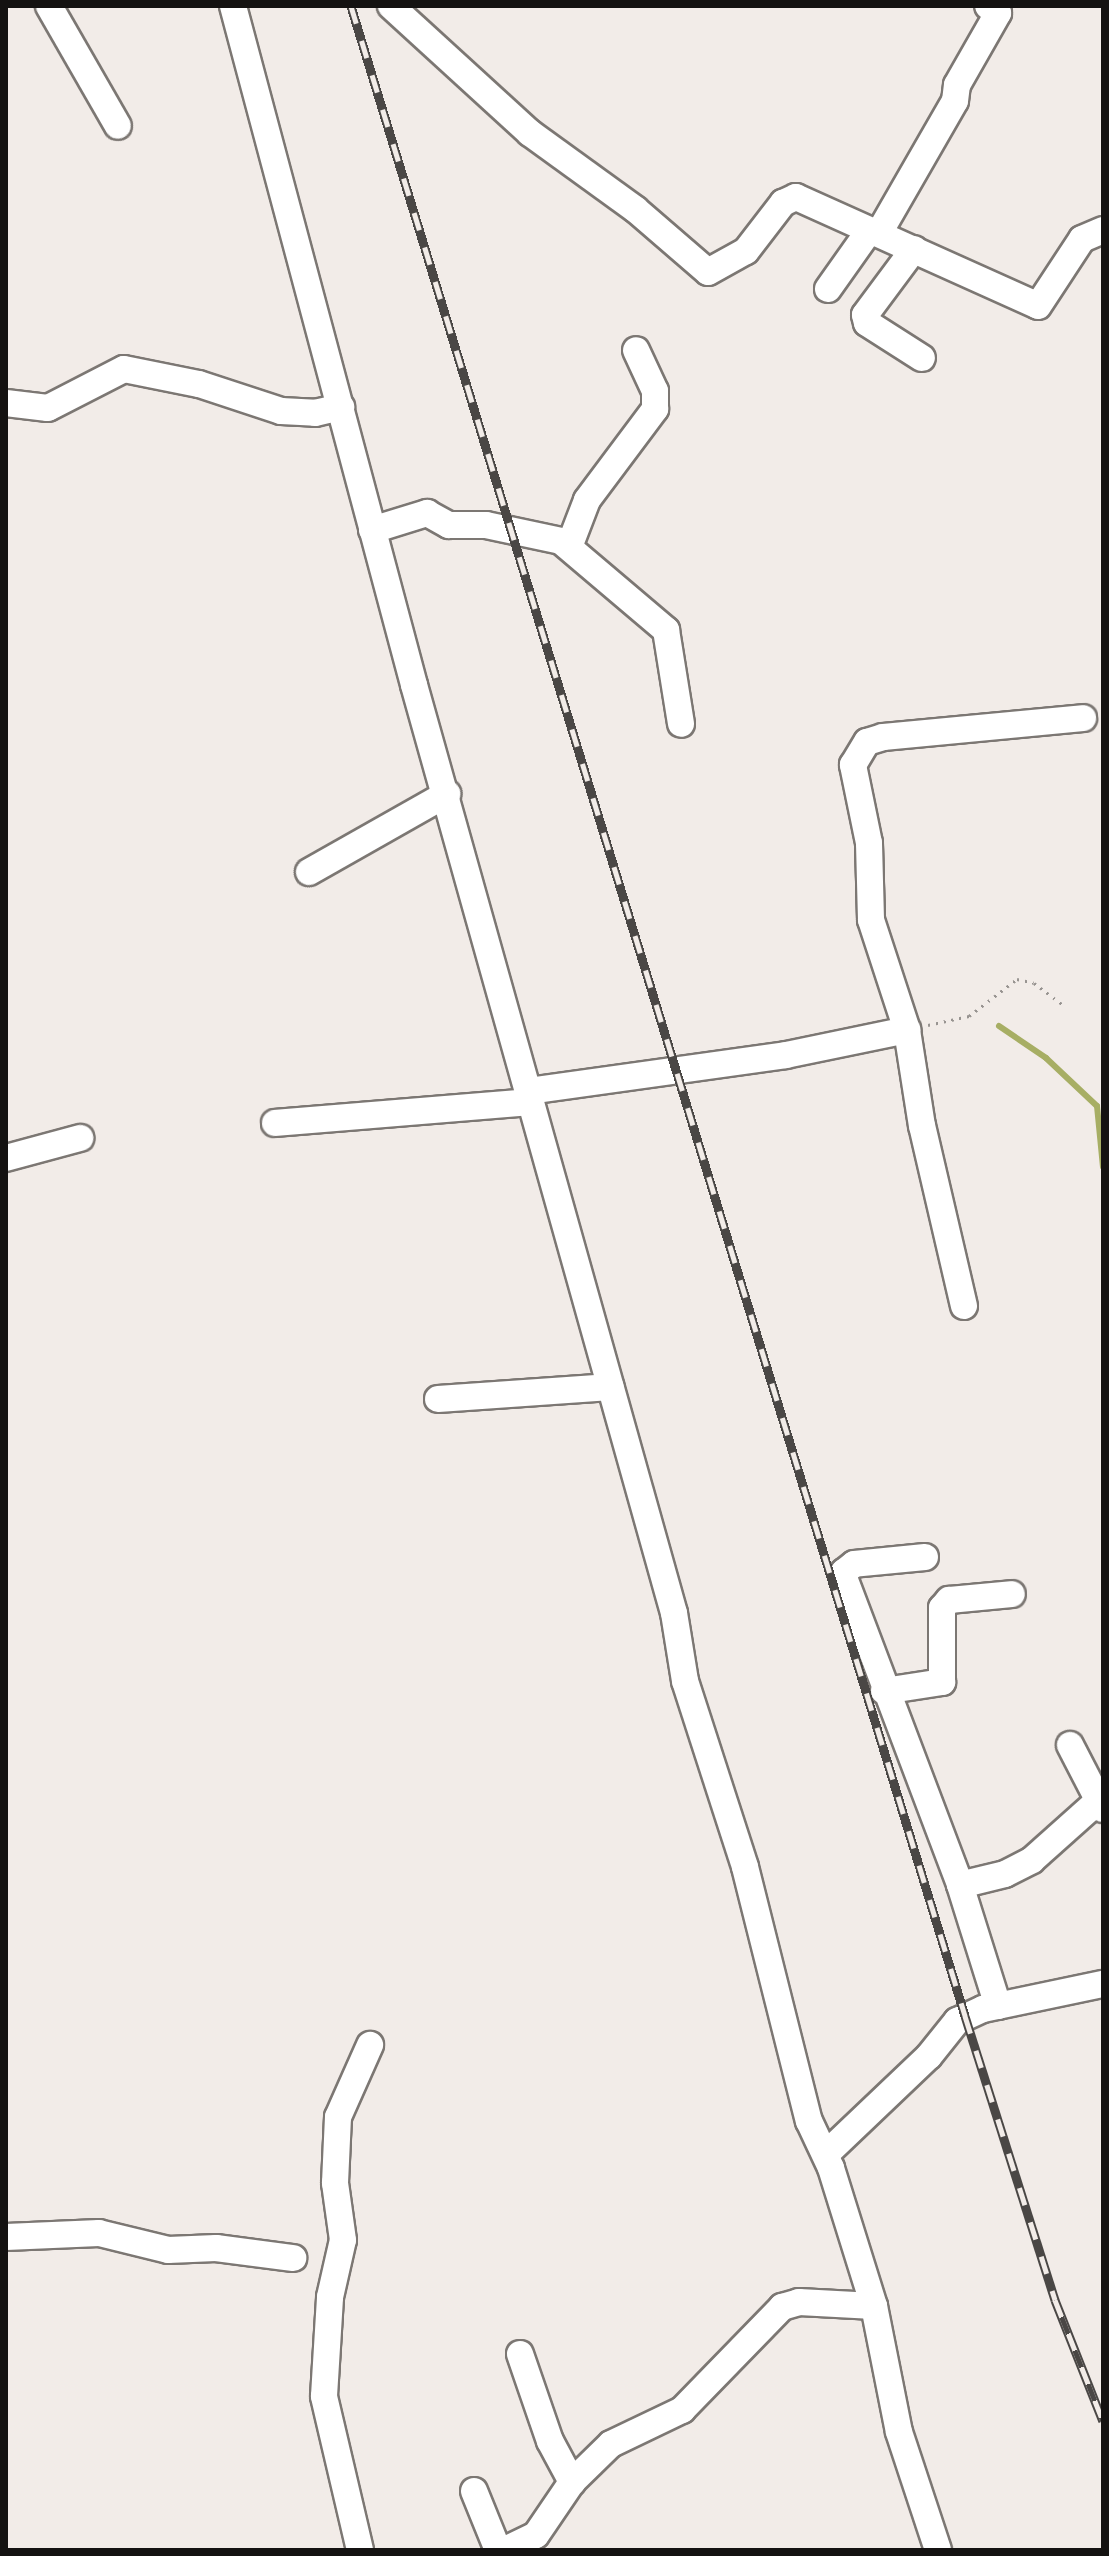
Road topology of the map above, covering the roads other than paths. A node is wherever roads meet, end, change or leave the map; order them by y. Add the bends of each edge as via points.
1 (49, 6) edge
2 (233, 6) edge
3 (391, 6) edge
4 (988, 6) edge
5 (118, 126) dead end
6 (1103, 230) edge
7 (874, 232) junction
8 (914, 249) junction
9 (828, 289) dead end
10 (636, 350) dead end
11 (922, 358) dead end
12 (6, 403) edge
13 (341, 407) junction
14 (372, 530) junction
15 (569, 547) junction
16 (1083, 718) dead end
17 (681, 724) dead end
18 (447, 794) junction
19 (309, 872) dead end
20 (907, 1030) junction
21 (529, 1096) junction
22 (275, 1123) dead end
23 (80, 1138) dead end
24 (6, 1158) edge
25 (964, 1306) dead end
26 (611, 1387) junction
27 (438, 1399) dead end
28 (925, 1557) dead end
29 (1012, 1594) dead end
30 (884, 1691) junction
31 (1070, 1745) dead end
32 (1101, 1804) edge
33 (960, 1885) junction
34 (1103, 1984) edge
35 (998, 2006) junction
36 (370, 2045) dead end
37 (826, 2154) junction
38 (6, 2237) edge
39 (293, 2258) dead end
40 (874, 2306) junction
41 (520, 2354) dead end
42 (572, 2482) junction
43 (474, 2491) dead end
44 (360, 2550) edge
45 (498, 2550) edge
46 (505, 2550) edge
47 (938, 2550) edge

1 - 5 street
2 - 13 street
3 - 7 street via 530,133 635,209 708,272 746,251 790,198 807,200
4 - 7 street via 998,13 957,85 955,101
6 - 8 street via 1082,239 1038,306
7 - 8 street
7 - 9 street
8 - 11 street via 865,315 867,323
10 - 15 street via 655,391 655,409 587,500
12 - 13 street via 48,408 124,369 199,384 281,411
13 - 14 street
14 - 15 street via 427,513 449,525 549,536
14 - 18 street
15 - 17 street via 666,630
16 - 20 street via 883,737 858,752 853,765 869,843 871,920
18 - 19 street
18 - 21 street
20 - 21 street
20 - 25 street via 918,1110
21 - 22 street
21 - 26 street
23 - 24 street
26 - 27 street
26 - 37 street via 674,1613 685,1681 745,1867 809,2121
28 - 30 street via 854,1564 844,1572
29 - 30 street via 944,1603 942,1682
30 - 33 street via 910,1743
31 - 32 street
32 - 33 street via 1032,1860 1005,1874
33 - 35 street
34 - 35 street
35 - 37 street via 957,2021 919,2066
36 - 44 street via 338,2117 335,2183 343,2240 330,2297 324,2396
37 - 40 street
38 - 39 street via 99,2233 168,2250 216,2248
40 - 42 street via 799,2302 782,2307 682,2410 611,2444
40 - 47 street via 899,2432
41 - 42 street via 550,2441
42 - 46 street via 536,2535
43 - 45 street

